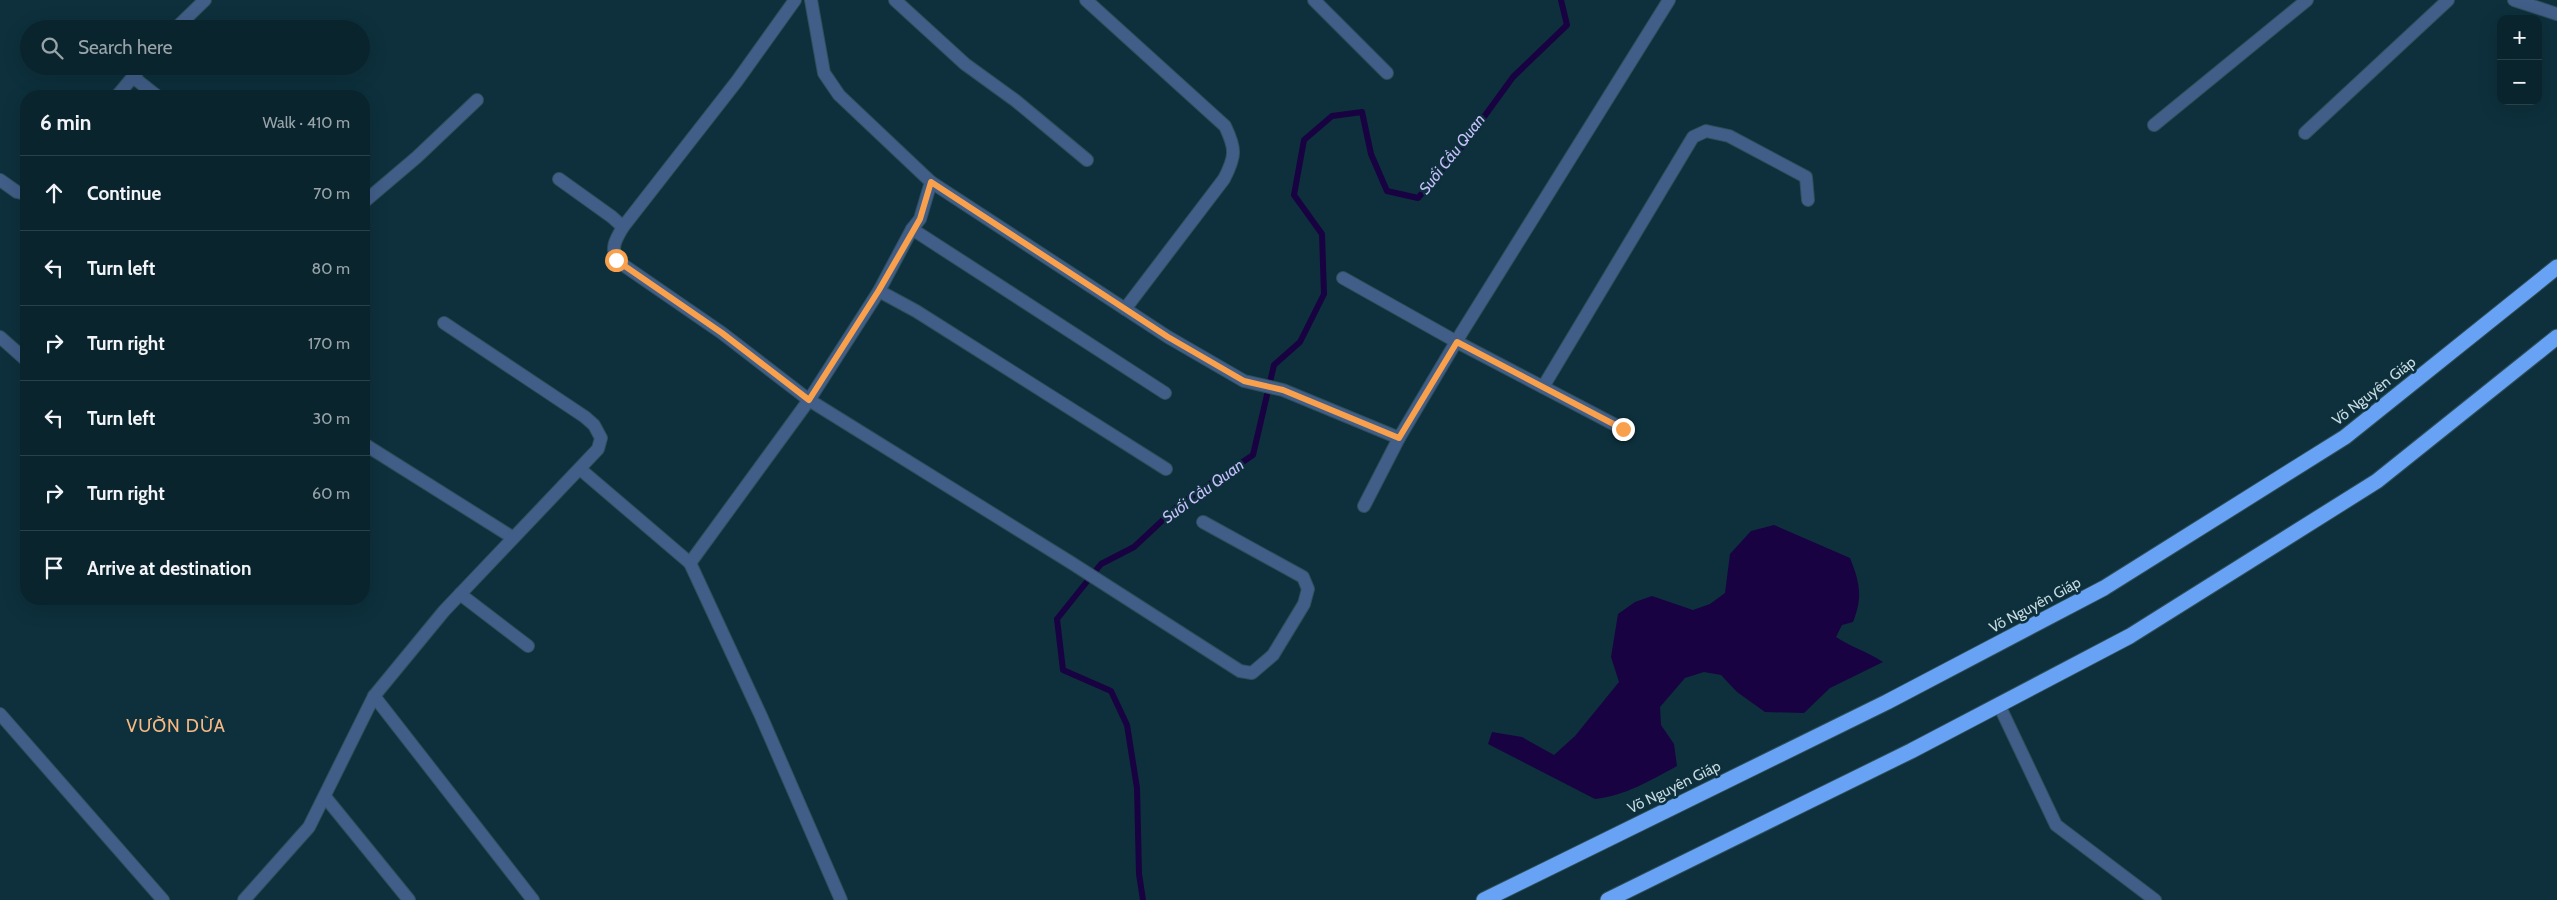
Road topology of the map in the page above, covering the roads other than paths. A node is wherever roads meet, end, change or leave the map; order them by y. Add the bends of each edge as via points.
1 (205, 0) edge
2 (794, 0) edge
3 (811, 0) edge
4 (1086, 0) edge
5 (1314, 0) edge
6 (1669, 0) edge
7 (2307, 0) edge
8 (2448, 0) edge
9 (2514, 0) edge
10 (900, 2) edge
11 (2557, 14) edge
12 (184, 20) edge
13 (1387, 73) dead end
14 (133, 77) joint
15 (122, 90) edge
16 (149, 90) edge
17 (477, 100) dead end
18 (2154, 125) dead end
19 (2304, 133) dead end
20 (1087, 160) dead end
21 (560, 179) dead end
22 (0, 180) edge
23 (931, 182) junction
24 (20, 193) edge
25 (370, 197) edge
26 (1808, 200) dead end
27 (624, 227) junction
28 (912, 229) junction
29 (2557, 267) edge
30 (1343, 278) dead end
31 (879, 290) junction
32 (1125, 309) junction
33 (444, 323) dead end
34 (0, 337) edge
35 (2557, 337) edge
36 (1457, 342) junction
37 (20, 355) edge
38 (1543, 387) junction
39 (1165, 393) dead end
40 (809, 400) junction
41 (1623, 429) dead end
42 (1399, 438) junction
43 (370, 448) edge
44 (580, 469) junction
45 (1166, 469) dead end
46 (1364, 506) dead end
47 (1203, 522) dead end
48 (512, 537) junction
49 (690, 563) junction
50 (460, 594) junction
51 (528, 646) dead end
52 (374, 696) junction
53 (1999, 705) junction
54 (0, 714) edge
55 (326, 798) junction
56 (163, 900) edge
57 (244, 900) edge
58 (409, 900) edge
59 (533, 900) edge
60 (841, 900) edge
61 (1484, 900) edge
62 (1608, 900) edge
63 (2155, 900) edge

1 - 12 street
2 - 27 street
3 - 23 street via 824,72 839,95
4 - 32 street via 1225,126 1232,140 1234,159 1224,179
5 - 13 street
6 - 36 street
7 - 18 street
8 - 19 street
9 - 11 street
10 - 20 street via 965,64
14 - 15 street
14 - 16 street
17 - 25 street
21 - 27 street
22 - 24 street
23 - 28 street via 920,219
23 - 32 street
26 - 38 street via 1806,177 1800,173 1729,136 1706,131 1693,137
27 - 40 street via 612,250 616,260 722,333
28 - 31 street
28 - 39 street
29 - 61 highway, Võ Nguyên Giáp via 2344,437 2104,588 1887,702
30 - 36 street
31 - 40 street
31 - 45 street
32 - 42 street via 1244,381 1283,390
33 - 44 street via 594,425 602,438 598,449
34 - 37 street
35 - 53 highway via 2377,481 2130,636
36 - 38 street
36 - 42 street
38 - 41 street
40 - 47 street via 1240,671 1252,673 1273,655 1304,604 1308,589 1303,577
40 - 49 street
42 - 46 street
43 - 48 street
44 - 48 street
44 - 49 street
48 - 50 street
49 - 60 street
50 - 51 street
50 - 52 street
52 - 55 street
52 - 59 street
53 - 62 highway
53 - 63 street via 2056,825
54 - 56 street
55 - 57 street via 310,827
55 - 58 street

